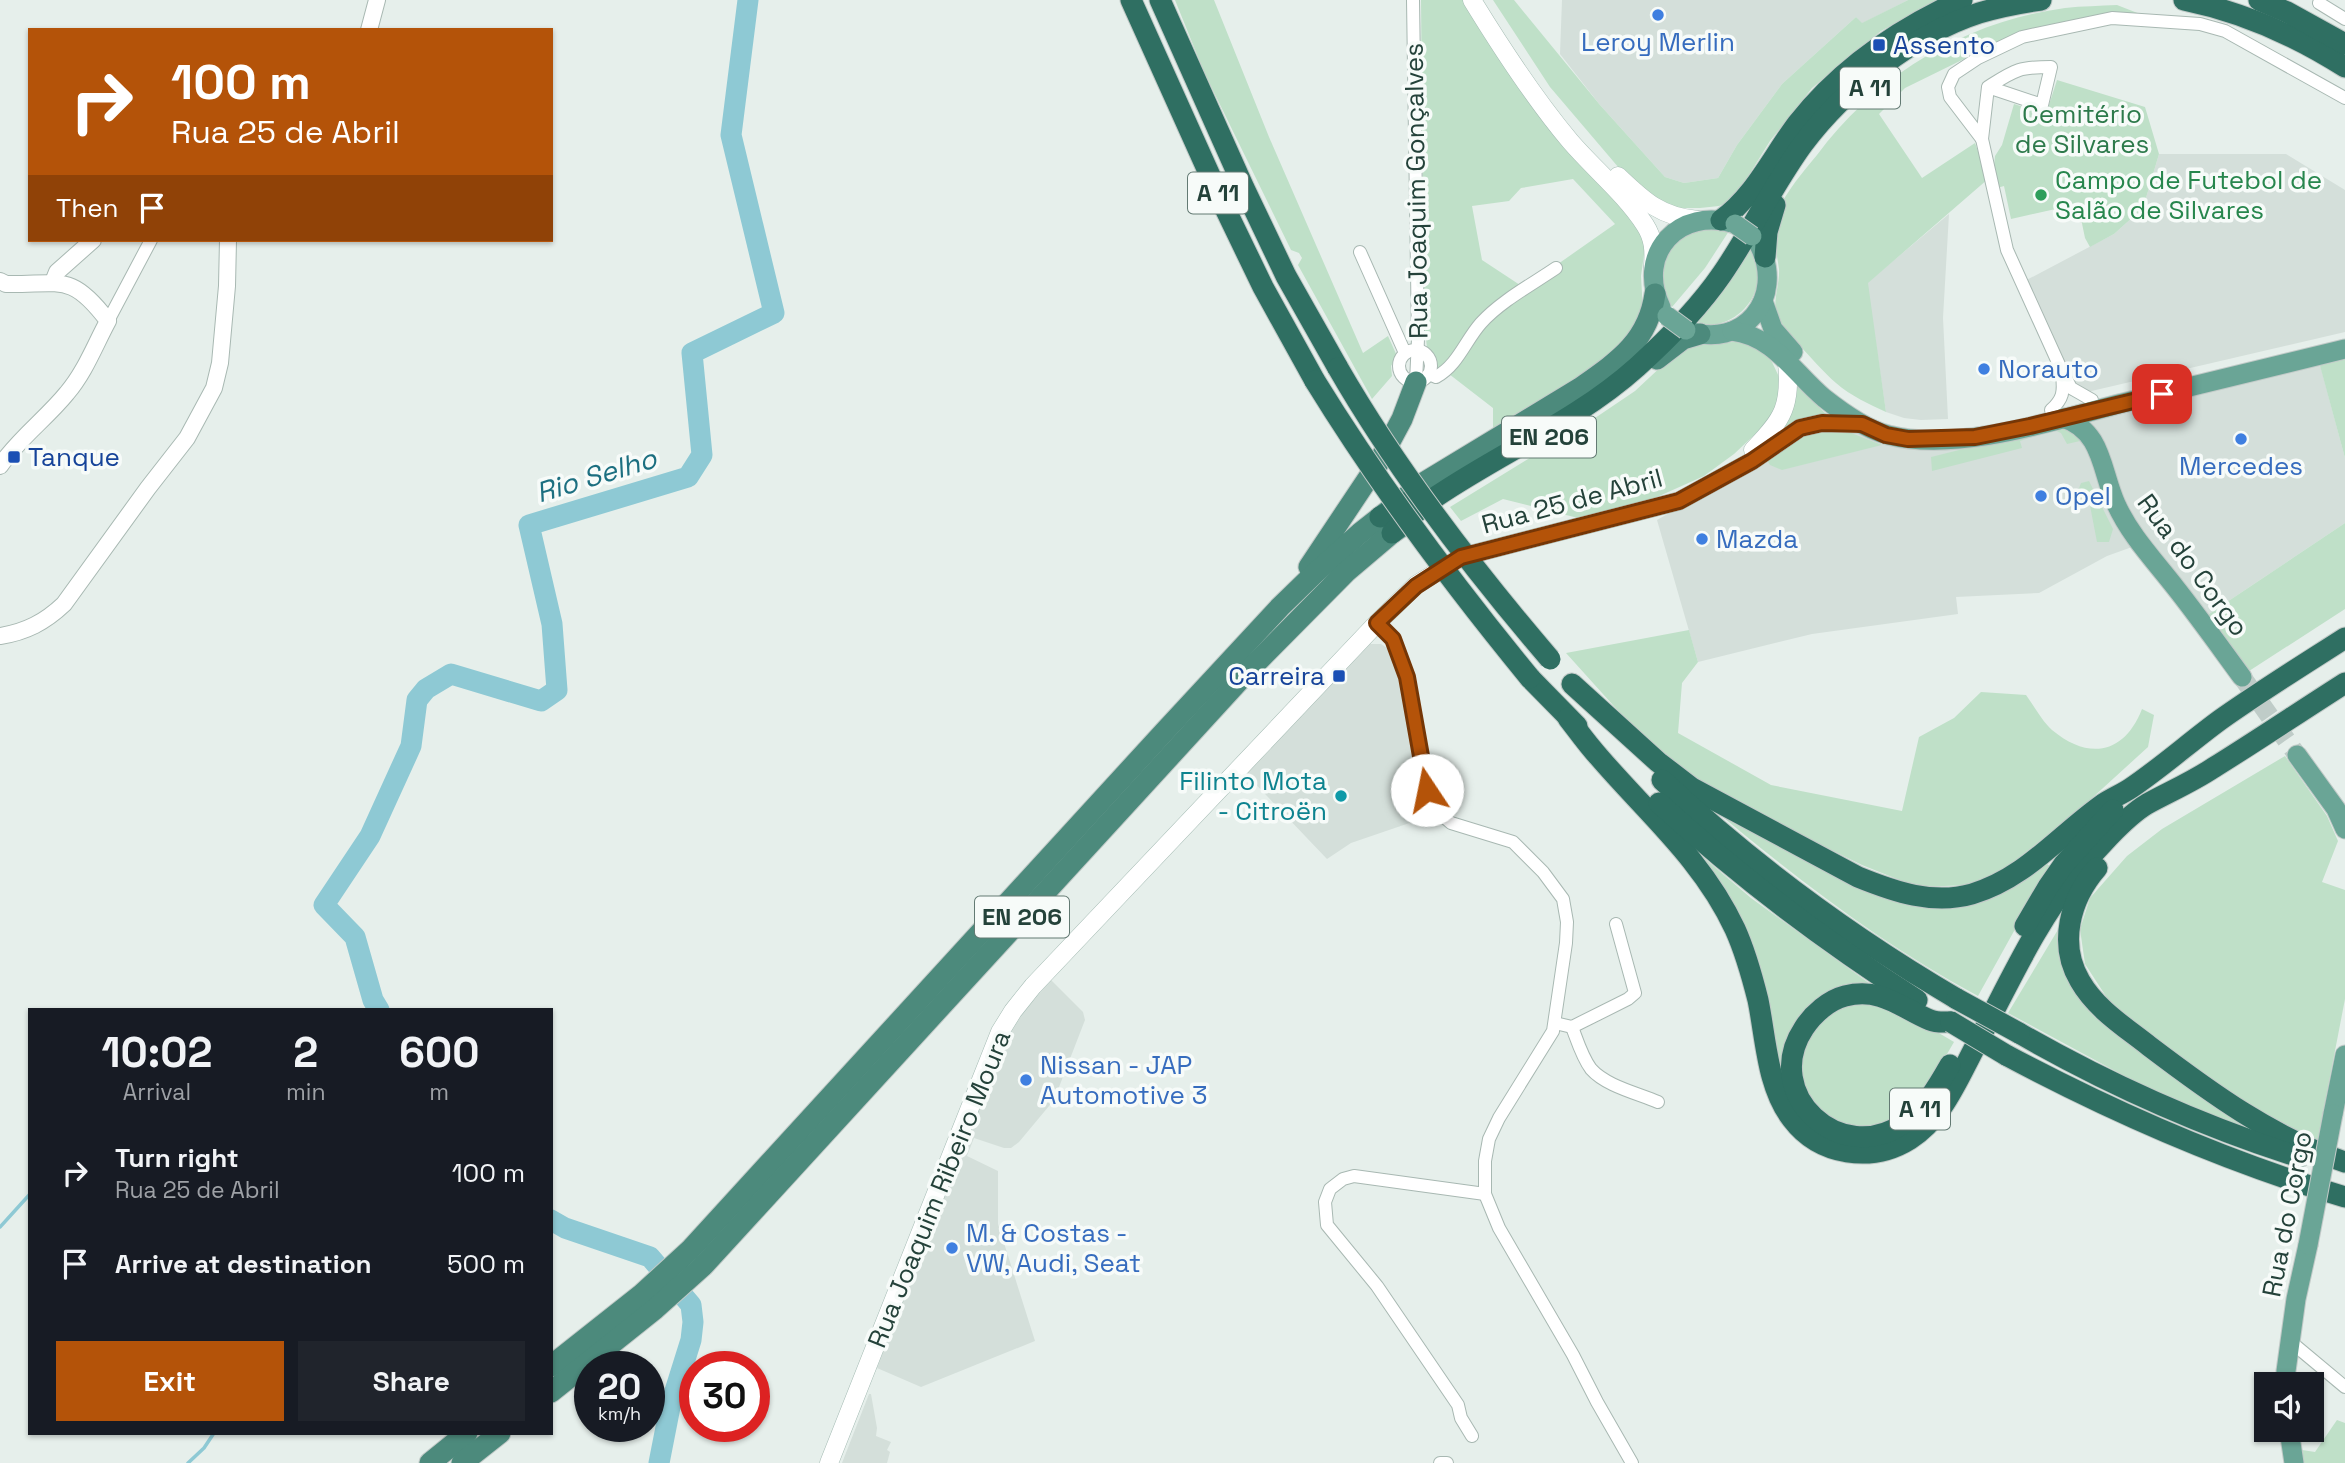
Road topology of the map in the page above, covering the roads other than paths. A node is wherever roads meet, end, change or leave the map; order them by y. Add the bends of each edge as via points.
1 (377, 0) edge
2 (1131, 0) edge
3 (1160, 0) edge
4 (1413, 0) edge
5 (1472, 0) edge
6 (1485, 0) edge
7 (1962, 0) edge
8 (1987, 0) edge
9 (2041, 0) edge
10 (2052, 0) edge
11 (2184, 0) edge
12 (2259, 0) edge
13 (2322, 2) edge
14 (2345, 19) edge
15 (370, 28) edge
16 (2345, 44) edge
17 (2345, 67) edge
18 (1988, 87) junction
19 (2345, 98) edge
20 (1982, 139) junction
21 (1698, 220) junction
22 (1726, 221) junction
23 (91, 242) edge
24 (150, 242) edge
25 (228, 242) edge
26 (1360, 252) dead end
27 (1765, 257) junction
28 (1653, 267) junction
29 (1556, 268) dead end
30 (0, 281) edge
31 (53, 282) junction
32 (1655, 295) junction
33 (1763, 301) junction
34 (108, 321) junction
35 (1732, 331) junction
36 (1693, 332) junction
37 (2345, 337) edge
38 (2345, 349) edge
39 (1411, 351) junction
40 (1787, 360) junction
41 (2061, 369) junction
42 (1423, 378) junction
43 (2100, 404) junction
44 (2057, 414) junction
45 (1862, 424) junction
46 (2094, 441) junction
47 (0, 466) edge
48 (1726, 477) junction
49 (1386, 525) junction
50 (1280, 607) junction
51 (1374, 627) junction
52 (0, 636) edge
53 (2345, 638) edge
54 (2242, 677) tunnel mouth
55 (2345, 683) edge
56 (1572, 684) junction
57 (1568, 718) junction
58 (2297, 755) tunnel mouth
59 (2186, 786) junction
60 (2130, 789) junction
61 (2341, 808) edge
62 (2345, 829) edge
63 (1616, 924) dead end
64 (1951, 1022) junction
65 (1555, 1023) junction
66 (1572, 1027) junction
67 (2345, 1055) edge
68 (1658, 1102) dead end
69 (2345, 1162) edge
70 (2345, 1171) edge
71 (1485, 1194) junction
72 (2345, 1197) edge
73 (696, 1258) junction
74 (648, 1302) junction
75 (2291, 1342) junction
76 (553, 1365) edge
77 (2286, 1372) edge
78 (2345, 1387) edge
79 (553, 1390) edge
80 (465, 1435) edge
81 (497, 1435) edge
82 (1472, 1436) dead end
83 (2289, 1442) edge
84 (2289, 1460) edge
85 (430, 1463) edge
86 (462, 1463) edge
87 (829, 1463) edge
88 (1440, 1463) edge
89 (1447, 1463) edge
90 (1632, 1463) edge

1 - 15 street
2 - 57 highway, A 11, bridge via 1233,225 1314,381 1423,542
3 - 56 highway, A 11, bridge via 1286,276 1374,428 1450,535
4 - 39 street, Rua Joaquim Gonçalves
5 - 28 main road via 1541,106 1646,226 1654,244
6 - 21 main road via 1548,97 1596,154 1660,210
7 - 22 highway via 1879,45 1839,79 1799,121
8 - 49 highway, A 11 via 1892,47 1838,90 1796,138 1712,271 1626,364
9 - 49 highway, A 11 via 1976,14 1912,46 1874,72 1804,144 1721,276 1665,341 1557,424
10 - 27 highway, A 11 via 1966,27 1881,78 1819,138 1782,192 1771,214
11 - 17 highway via 2259,22
12 - 16 highway
13 - 14 street
18 - 18 street via 2042,105 2051,67 2026,67
18 - 20 street
19 - 20 street via 2225,32 2200,24 2112,18 2022,37 1954,74 1948,87 1950,97
20 - 41 street via 2007,250
21 - 22 main road
21 - 28 main road via 1669,237
22 - 27 main road, bridge via 1752,236
23 - 31 street via 57,272
24 - 34 street
25 - 52 street via 220,363 202,413 64,604 48,620
26 - 39 street
27 - 33 main road via 1768,279
28 - 32 main road
29 - 42 street via 1480,324 1447,372
30 - 31 street
31 - 34 street via 85,293
32 - 36 main road, bridge via 1667,316
32 - 49 highway, EN 206 via 1647,327 1604,371 1425,482
33 - 35 main road via 1745,324
33 - 44 main road, Rua 25 de Abril via 1773,329 1830,389 1867,416 1890,425 1974,427
34 - 47 street via 78,379
35 - 36 main road
35 - 40 main road, Rua 25 de Abril via 1761,339
36 - 49 highway, EN 206 via 1604,402
37 - 43 main road, Rua 25 de Abril
38 - 43 main road, Rua 25 de Abril
39 - 42 street, Rua Joaquim Gonçalves
40 - 45 main road, Rua 25 de Abril via 1823,397
40 - 48 main road, Rua 25 de Abril via 1786,410
41 - 43 street via 2071,388
41 - 44 street via 2064,392
42 - 50 highway via 1379,462
43 - 44 main road, Rua 25 de Abril
43 - 46 main road
44 - 45 main road, Rua 25 de Abril via 1975,437 1933,440 1886,435
44 - 46 main road via 2076,422
45 - 48 main road, Rua 25 de Abril via 1822,423 1800,428
46 - 54 main road, Rua do Corgo via 2127,526
48 - 51 main road, Rua 25 de Abril via 1679,501 1461,557 1416,586
49 - 50 highway, EN 206 via 1340,551
49 - 73 highway, EN 206
50 - 73 highway, EN 206
51 - 65 street via 1393,639 1399,652 1427,790 1437,811 1451,824 1513,842 1563,899 1566,943
51 - 87 main road, Rua Joaquim Ribeiro Moura via 1013,1011 1000,1032
53 - 60 highway, A 11 via 2221,719
55 - 59 highway
56 - 60 highway, A 11 via 1692,788 1858,877 1924,898 1970,894 2016,875 2103,803
56 - 70 highway, A 11, bridge via 1652,771 1760,865 1863,940 1958,999 2095,1074 2255,1142
57 - 59 highway via 1682,847 1723,906 1742,946 1784,1108 1817,1142 1848,1153 1898,1146 1926,1127 2075,875 2145,806
57 - 64 highway, A 11 via 1752,883 1830,942
58 - 61 main road
59 - 69 highway via 2110,854 2084,886 2069,925 2076,971 2103,1009 2210,1092 2271,1131
60 - 64 highway, A 11 via 2048,887 1939,1083 1916,1114 1888,1132 1852,1136 1812,1117 1795,1090 1791,1071 1799,1035 1823,1007 1844,996 1882,997 1933,1021
61 - 62 main road
63 - 66 street via 1635,993
64 - 72 highway, A 11, bridge via 2078,1093 2160,1130
65 - 66 street
65 - 71 street via 1489,1139
66 - 68 street via 1595,1072
67 - 75 main road, Rua do Corgo, bridge
71 - 82 street via 1354,1176 1330,1189 1325,1202 1327,1225 1377,1286 1458,1405
71 - 90 street via 1499,1228
73 - 74 highway, EN 206
74 - 76 highway, EN 206
74 - 79 highway, EN 206
75 - 77 main road, Rua do Corgo
75 - 78 street
80 - 85 highway
81 - 86 highway
83 - 84 main road
88 - 89 street

